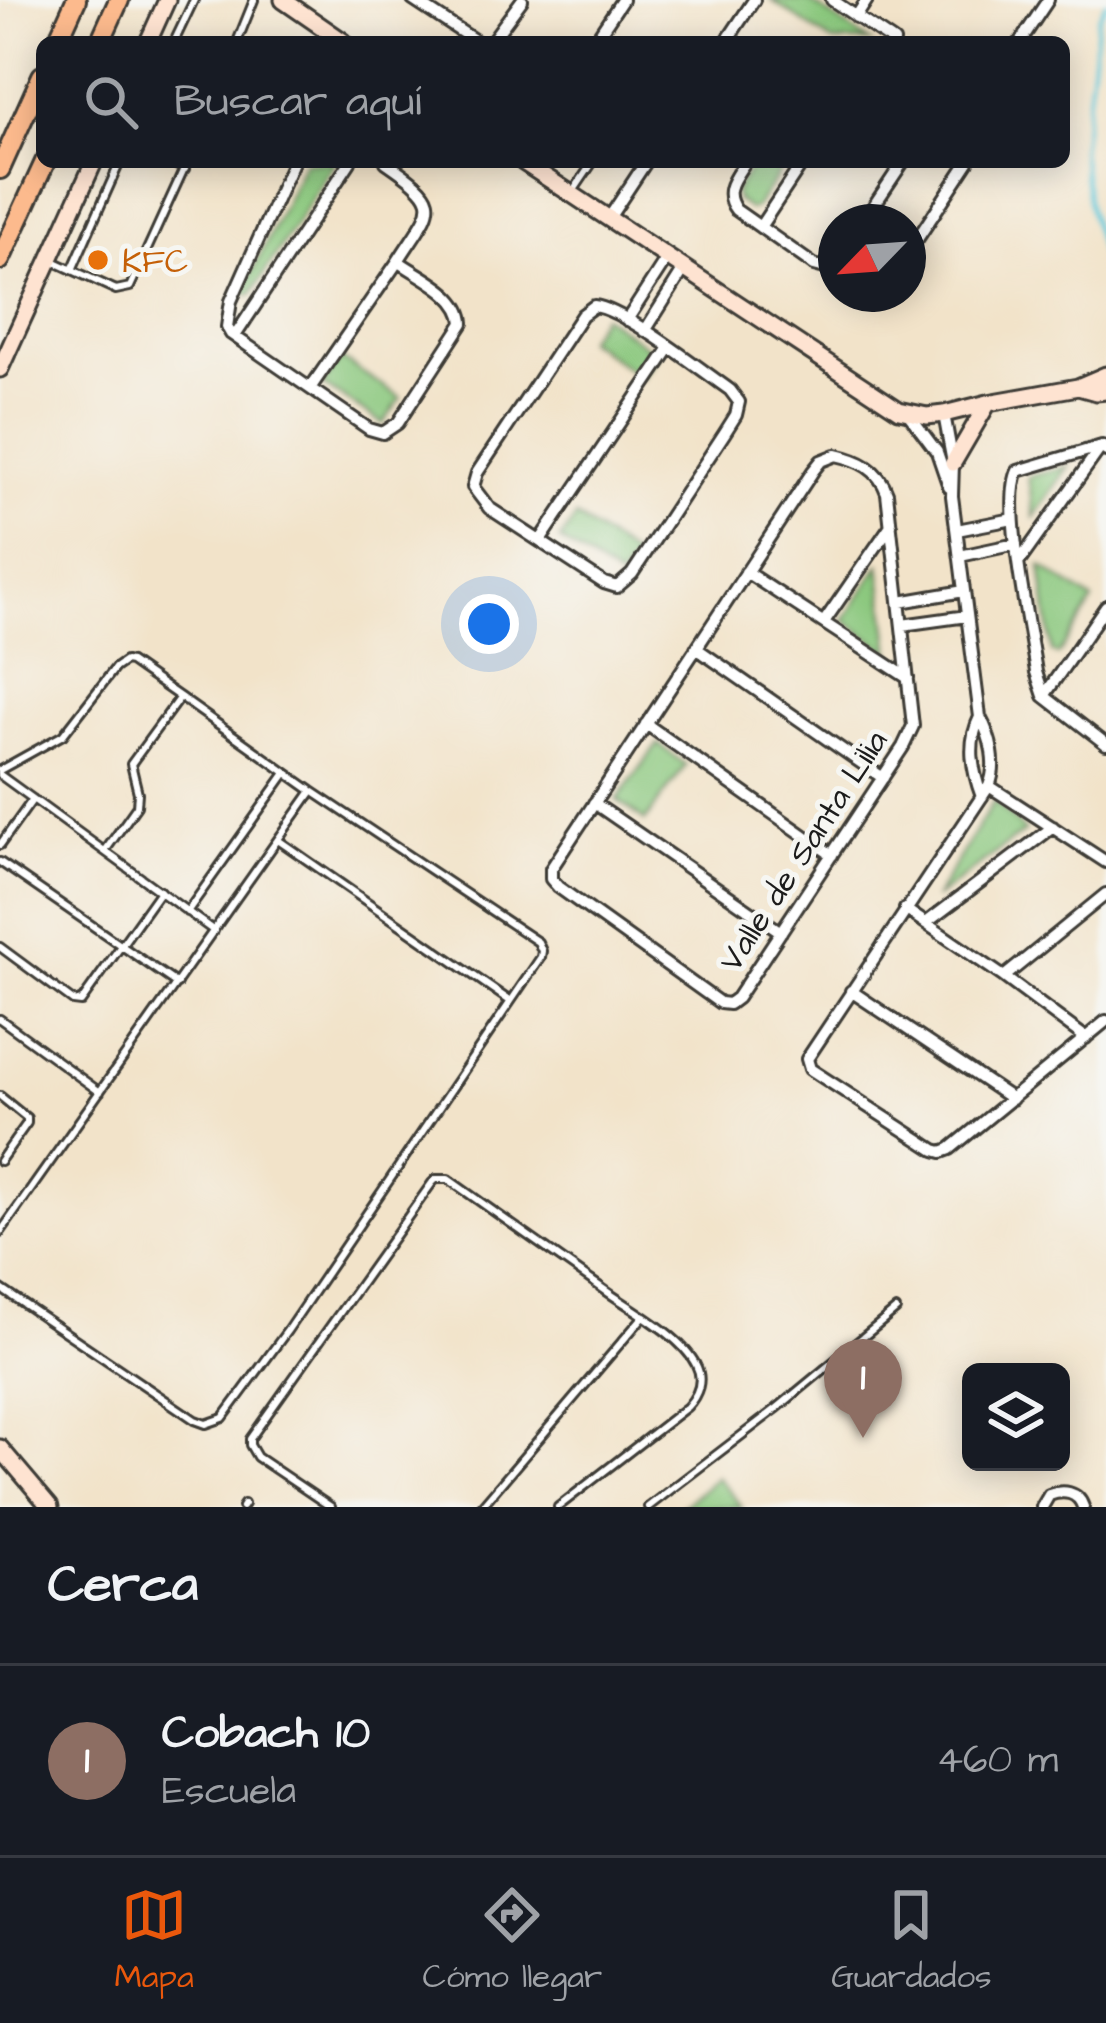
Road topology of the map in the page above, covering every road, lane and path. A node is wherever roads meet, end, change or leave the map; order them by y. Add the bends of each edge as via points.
1 (76, 0) edge
2 (119, 0) edge
3 (167, 0) edge
4 (194, 0) edge
5 (254, 0) edge
6 (283, 0) edge
7 (522, 0) edge
8 (622, 0) edge
9 (754, 0) edge
10 (867, 0) edge
11 (1048, 0) edge
12 (420, 2) edge
13 (840, 2) edge
14 (856, 17) junction
15 (60, 36) edge
16 (103, 36) edge
17 (151, 36) edge
18 (177, 36) edge
19 (239, 36) edge
20 (335, 36) edge
21 (468, 36) edge
22 (495, 36) edge
23 (598, 36) edge
24 (730, 36) edge
25 (885, 36) edge
26 (1024, 36) edge
27 (36, 89) edge
28 (42, 168) edge
29 (91, 168) edge
30 (117, 168) edge
31 (185, 168) edge
32 (290, 168) edge
33 (346, 168) edge
34 (394, 168) edge
35 (533, 168) edge
36 (589, 168) edge
37 (642, 168) edge
38 (741, 168) edge
39 (799, 168) edge
40 (899, 168) edge
41 (964, 168) edge
42 (0, 170) edge
43 (572, 193) junction
44 (875, 204) edge
45 (609, 218) junction
46 (926, 226) edge
47 (760, 227) junction
48 (668, 258) junction
49 (0, 260) edge
50 (50, 260) junction
51 (398, 262) junction
52 (818, 266) edge
53 (684, 269) junction
54 (72, 270) junction
55 (627, 320) junction
56 (645, 331) junction
57 (235, 336) junction
58 (669, 349) junction
59 (0, 369) edge
60 (1106, 375) edge
61 (311, 387) junction
62 (1078, 387) junction
63 (1106, 391) edge
64 (988, 403) junction
65 (907, 412) junction
66 (944, 414) junction
67 (1104, 448) edge
68 (953, 463) junction
69 (952, 496) junction
70 (1013, 519) junction
71 (891, 525) junction
72 (957, 530) junction
73 (540, 541) junction
74 (1016, 544) junction
75 (960, 556) junction
76 (1019, 562) junction
77 (746, 572) junction
78 (964, 591) junction
79 (900, 602) junction
80 (1106, 606) edge
81 (967, 616) junction
82 (824, 622) junction
83 (902, 625) junction
84 (696, 648) junction
85 (908, 678) junction
86 (1044, 696) junction
87 (180, 697) junction
88 (980, 718) junction
89 (646, 724) junction
90 (1106, 744) edge
91 (0, 772) edge
92 (286, 772) junction
93 (883, 778) junction
94 (312, 791) junction
95 (986, 791) junction
96 (33, 799) junction
97 (594, 803) junction
98 (1053, 826) junction
99 (278, 840) junction
100 (0, 845) edge
101 (105, 850) junction
102 (832, 855) junction
103 (0, 862) edge
104 (1106, 862) edge
105 (160, 891) junction
106 (1106, 894) edge
107 (905, 909) junction
108 (187, 912) junction
109 (926, 923) junction
110 (214, 932) junction
111 (781, 932) junction
112 (122, 944) junction
113 (0, 947) edge
114 (1004, 977) junction
115 (177, 984) junction
116 (851, 992) junction
117 (510, 1001) junction
118 (0, 1018) edge
119 (1106, 1021) edge
120 (1086, 1038) junction
121 (100, 1092) junction
122 (0, 1096) edge
123 (1012, 1100) junction
124 (0, 1160) edge
125 (0, 1233) edge
126 (0, 1288) edge
127 (896, 1310) dead end
128 (643, 1317) junction
129 (0, 1448) edge
130 (50, 1507) edge
131 (331, 1507) edge
132 (481, 1507) edge
133 (558, 1507) edge
134 (648, 1507) edge
135 (1042, 1507) edge
136 (1083, 1507) edge

1 - 15 main road
2 - 16 main road
3 - 17 street
4 - 18 lane
5 - 19 lane
6 - 20 street
7 - 22 street
8 - 23 street
9 - 24 street
10 - 14 street
11 - 26 street
12 - 21 street
13 - 14 street
14 - 25 street
27 - 42 main road
28 - 49 main road
29 - 50 street
30 - 54 lane
31 - 54 lane via 130,287 116,290
32 - 57 street via 231,301 227,327
33 - 57 street
34 - 51 street via 430,202
35 - 43 street
36 - 43 lane
37 - 45 street
38 - 47 street via 729,199
39 - 47 street
40 - 44 street
41 - 46 street
43 - 45 street
45 - 48 street
47 - 52 street
48 - 53 street
48 - 55 street
50 - 54 lane
50 - 59 street
51 - 61 street
51 - 61 street via 455,302 463,322 398,423 383,433 369,429
53 - 56 street
53 - 65 street
55 - 56 street
55 - 73 street via 594,306 582,315 474,479 481,501
56 - 58 street
57 - 61 street
58 - 73 street
58 - 73 street via 730,390 739,407 632,574 611,586
60 - 62 street
62 - 63 street
62 - 64 street
64 - 66 street
64 - 68 street
65 - 66 street
65 - 69 street via 937,452
66 - 68 street
67 - 70 street via 1018,471
67 - 76 street
68 - 69 street
69 - 72 street
70 - 72 street
70 - 74 street
71 - 77 street, Valle de Santa Lilia via 877,473 829,456
71 - 79 street, Valle de Santa Lilia
71 - 82 street
72 - 75 street
74 - 75 street
74 - 76 street
75 - 78 street
76 - 86 street
77 - 82 street
77 - 84 street, Valle de Santa Lilia
78 - 79 street
78 - 81 street
79 - 83 street, Valle de Santa Lilia
80 - 86 street
81 - 83 street
81 - 88 street
82 - 85 street
83 - 85 street, Valle de Santa Lilia
84 - 89 street, Valle de Santa Lilia
84 - 93 street
85 - 93 street, Valle de Santa Lilia via 913,726
86 - 90 street
87 - 91 lane via 124,662 63,735
87 - 92 lane
87 - 101 lane via 131,764 137,806
88 - 95 street via 994,773
88 - 95 street via 971,734 975,779
89 - 97 street, Valle de Santa Lilia
89 - 102 street
91 - 96 lane
92 - 94 lane
92 - 108 lane
93 - 102 street, Valle de Santa Lilia
94 - 99 lane
94 - 117 lane via 538,942 541,957
95 - 98 street
95 - 107 street
96 - 100 lane
96 - 101 lane
97 - 111 street
97 - 111 street, Valle de Santa Lilia via 551,879 720,1003 737,998
98 - 104 street
98 - 109 street
99 - 110 lane
99 - 117 lane
101 - 105 lane
102 - 111 street, Valle de Santa Lilia
103 - 112 lane
105 - 108 lane
105 - 112 lane
106 - 114 street
107 - 109 street
107 - 116 street
108 - 110 lane
109 - 114 street
110 - 115 lane
112 - 113 lane via 77,1003
112 - 115 lane
114 - 120 street
115 - 121 lane
116 - 123 street
116 - 123 street via 807,1059 810,1069 942,1152
117 - 126 lane via 223,1418 195,1420
118 - 121 lane
119 - 120 street
120 - 123 street
121 - 125 lane
122 - 124 lane via 28,1118
127 - 134 lane
128 - 131 lane via 448,1179 436,1179 250,1438 257,1457
128 - 132 lane
128 - 133 lane via 695,1362 695,1399
129 - 130 street
135 - 136 street via 1068,1491

